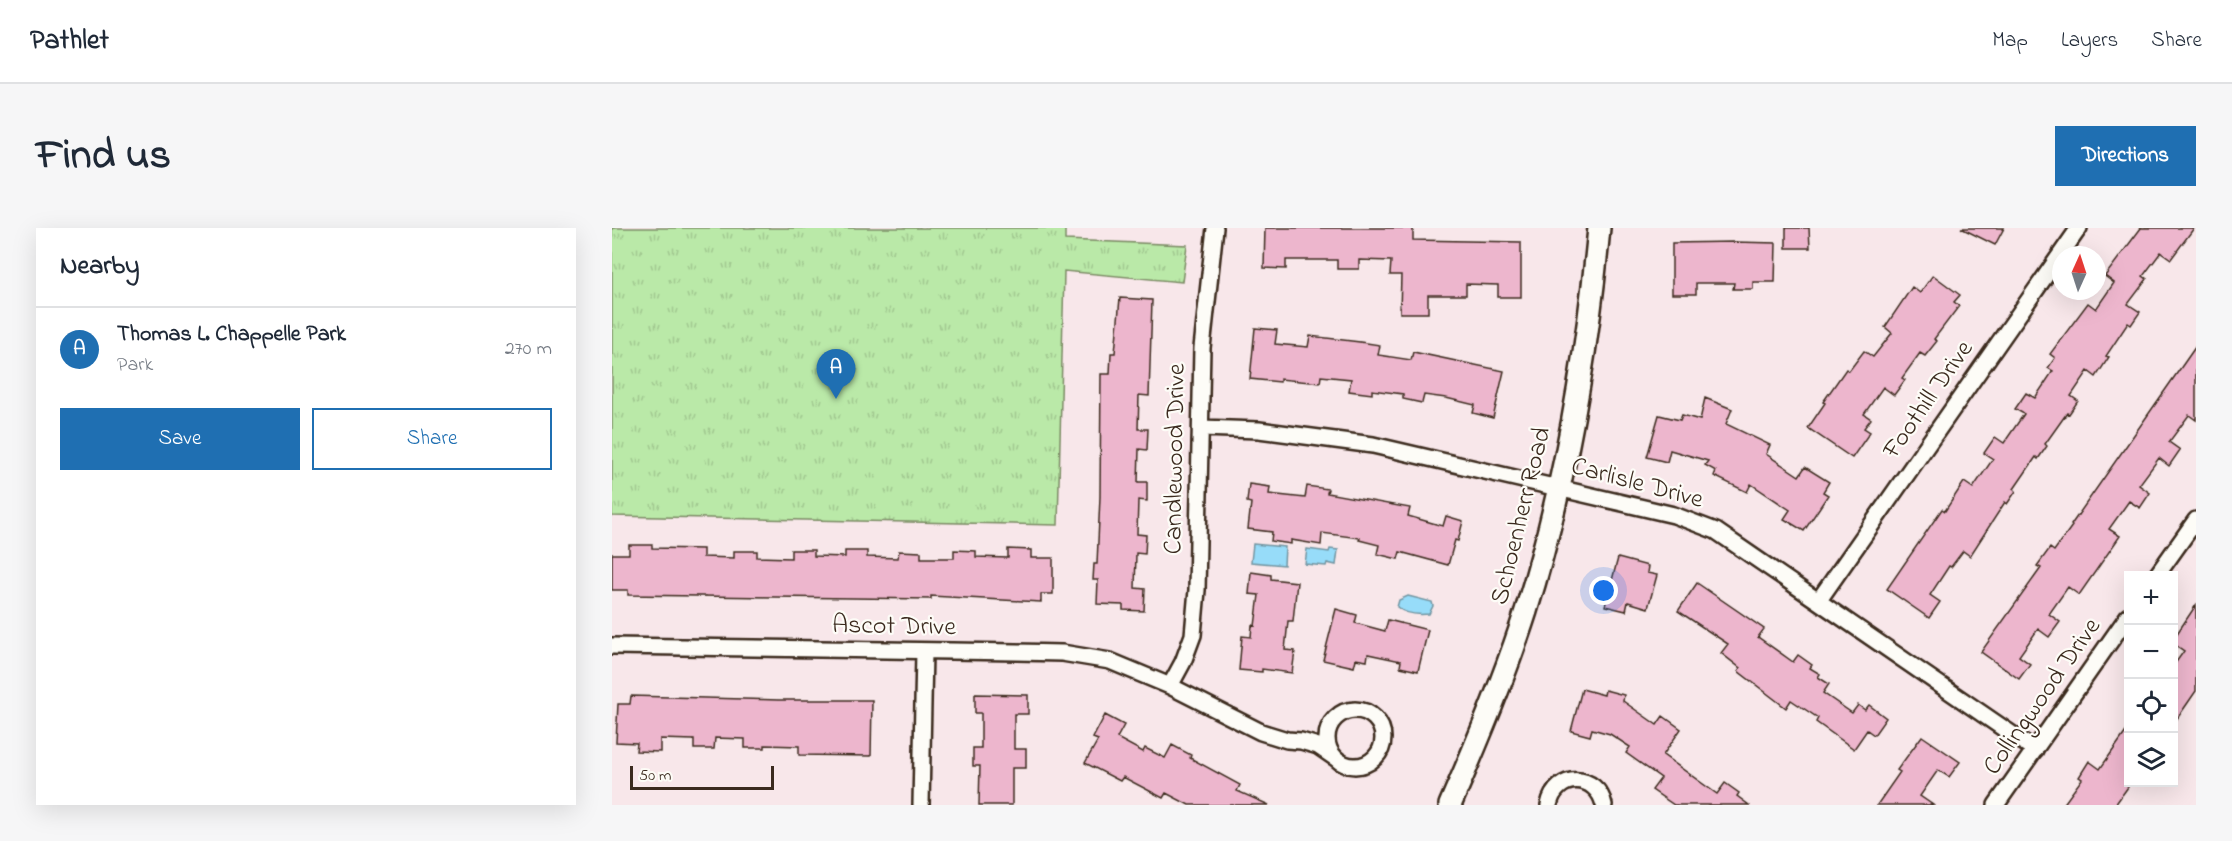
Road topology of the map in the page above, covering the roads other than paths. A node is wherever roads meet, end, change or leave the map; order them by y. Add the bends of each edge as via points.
1 (1215, 228) edge
2 (1599, 228) edge
3 (2079, 228) edge
4 (1201, 428) junction
5 (1559, 489) junction
6 (2196, 520) edge
7 (2160, 571) edge
8 (1819, 600) junction
9 (2124, 622) edge
10 (612, 646) edge
11 (924, 651) junction
12 (1170, 686) junction
13 (1328, 731) junction
14 (1301, 741) junction
15 (2034, 750) junction
16 (1334, 757) junction
17 (921, 805) edge
18 (1450, 805) edge
19 (1549, 805) edge
20 (1604, 805) edge
21 (1996, 805) edge

1 - 4 street, Candlewood Drive via 1202,348
2 - 5 main road, Schoenherr Road via 1586,352
3 - 8 street, Foothill Drive
4 - 5 street, Carlisle Drive via 1259,430 1373,445
4 - 12 street, Candlewood Drive via 1193,635
5 - 8 street, Carlisle Drive via 1698,522
5 - 18 main road, Schoenherr Road via 1504,675
6 - 7 street
8 - 15 street, Carlisle Drive
9 - 15 street, Collingwood Drive
10 - 11 street, Ascot Drive
11 - 12 street, Ascot Drive via 1094,657
11 - 17 street
12 - 14 street, Ascot Drive via 1261,732
13 - 14 street
13 - 16 street
13 - 16 street via 1338,717 1354,710 1371,716 1381,730 1381,748 1369,763 1350,766
14 - 16 street, Ascot Drive
15 - 21 street, Collingwood Drive
19 - 20 street via 1563,784 1580,781 1596,788

